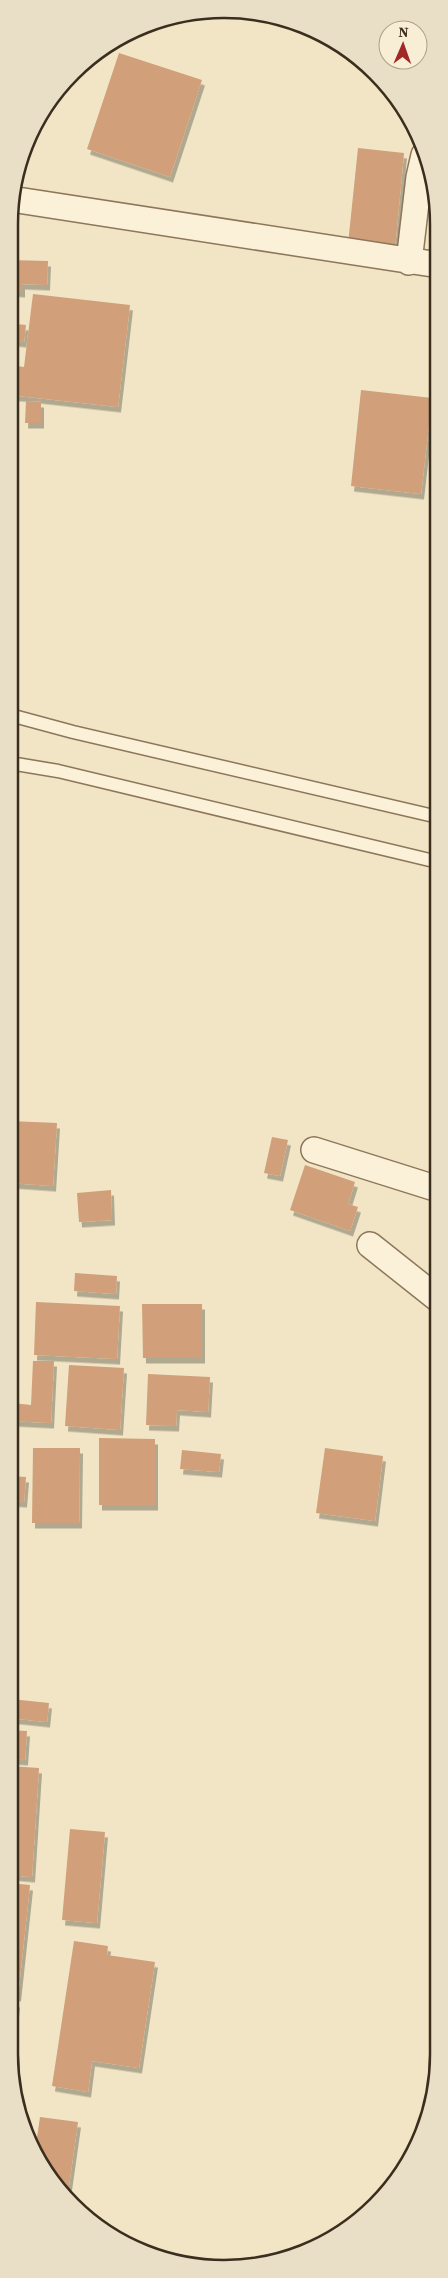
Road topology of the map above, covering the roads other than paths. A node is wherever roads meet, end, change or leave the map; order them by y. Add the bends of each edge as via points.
1 (422, 165) edge
2 (19, 200) edge
3 (409, 262) junction
4 (430, 264) edge
5 (18, 717) edge
6 (18, 764) edge
7 (430, 815) edge
8 (430, 860) edge
9 (314, 1150) dead end
10 (430, 1186) edge
11 (370, 1244) dead end
12 (430, 1293) edge

1 - 3 street
2 - 3 street
3 - 4 street
5 - 7 lane
6 - 8 lane via 58,771
9 - 10 street
11 - 12 street

